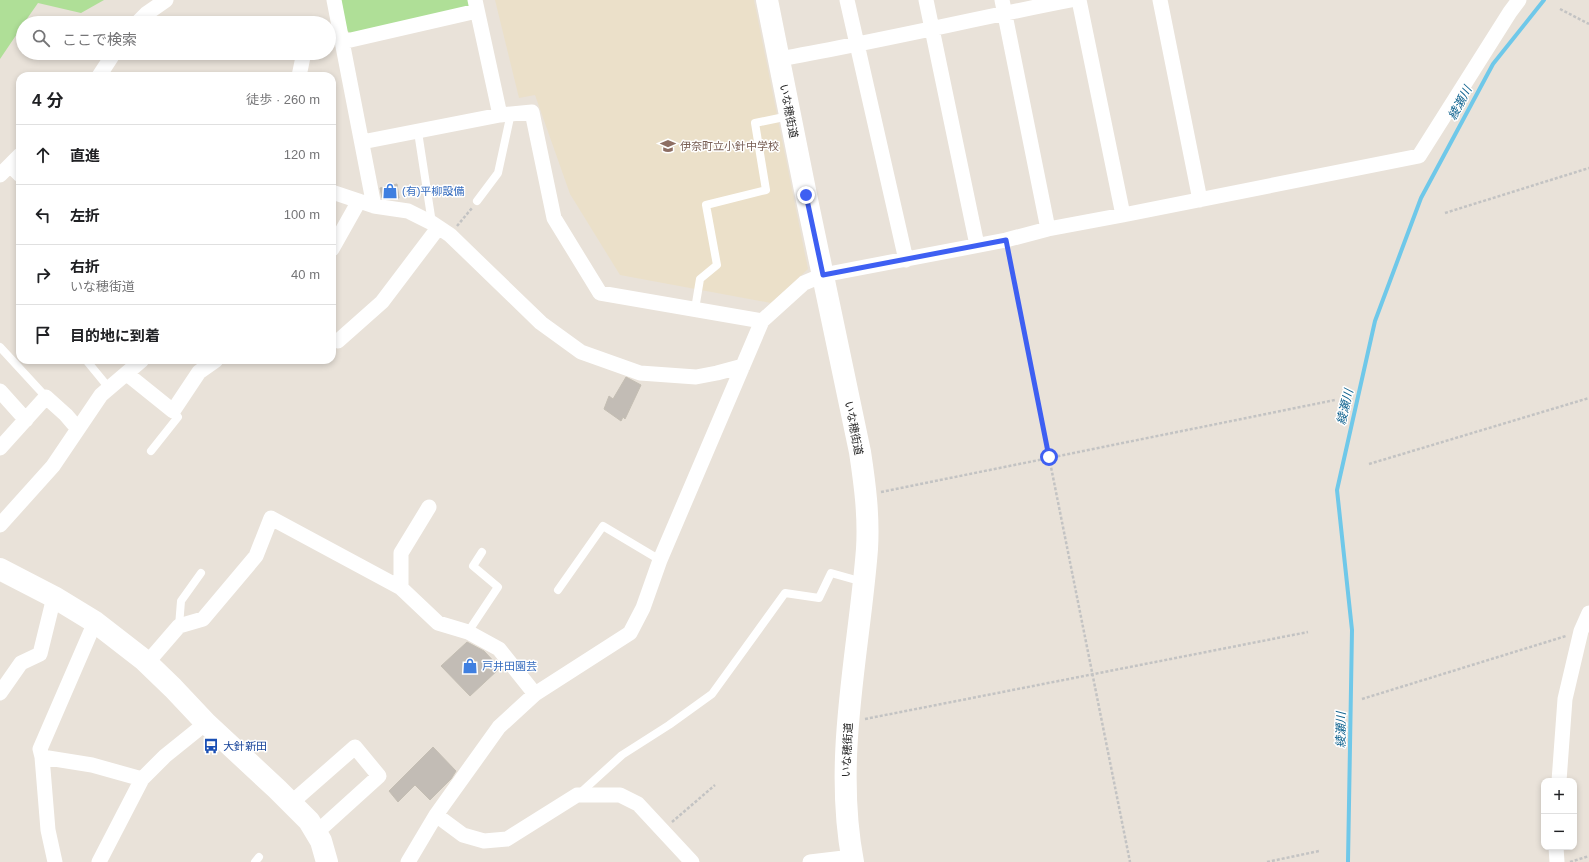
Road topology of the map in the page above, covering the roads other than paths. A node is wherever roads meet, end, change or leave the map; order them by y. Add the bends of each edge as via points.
1 (166, 0) edge
2 (334, 0) edge
3 (767, 0) edge
4 (848, 0) edge
5 (926, 0) edge
6 (1071, 0) edge
7 (1079, 0) edge
8 (1160, 0) edge
9 (1519, 0) edge
10 (476, 5) edge
11 (1003, 6) edge
12 (144, 16) edge
13 (932, 28) junction
14 (342, 42) junction
15 (857, 45) junction
16 (109, 60) edge
17 (302, 60) edge
18 (779, 60) junction
19 (102, 72) edge
20 (300, 72) edge
21 (506, 114) junction
22 (789, 116) junction
23 (418, 132) junction
24 (362, 142) junction
25 (336, 193) edge
26 (1200, 200) junction
27 (359, 201) junction
28 (477, 201) road end
29 (374, 206) junction
30 (1124, 215) junction
31 (440, 229) junction
32 (1048, 229) junction
33 (336, 242) edge
34 (977, 245) junction
35 (906, 260) junction
36 (823, 275) junction
37 (695, 309) junction
38 (762, 321) junction
39 (338, 341) dead end
40 (0, 347) edge
41 (89, 364) edge
42 (138, 364) edge
43 (210, 364) edge
44 (743, 366) junction
45 (127, 374) junction
46 (109, 388) junction
47 (0, 391) edge
48 (46, 397) junction
49 (173, 410) junction
50 (26, 420) junction
51 (78, 429) junction
52 (0, 448) edge
53 (151, 451) dead end
54 (429, 508) dead end
55 (0, 525) edge
56 (482, 552) dead end
57 (660, 560) junction
58 (0, 569) edge
59 (201, 573) dead end
60 (865, 582) junction
61 (401, 588) junction
62 (558, 590) dead end
63 (54, 597) junction
64 (1589, 613) edge
65 (95, 622) junction
66 (179, 626) junction
67 (468, 632) junction
68 (147, 663) junction
69 (0, 693) edge
70 (535, 694) junction
71 (206, 722) junction
72 (42, 757) junction
73 (1559, 778) edge
74 (142, 779) junction
75 (577, 795) junction
76 (291, 803) junction
77 (436, 815) junction
78 (316, 833) junction
79 (1556, 850) edge
80 (852, 859) edge
81 (55, 862) edge
82 (99, 862) edge
83 (327, 862) edge
84 (408, 862) edge
85 (692, 862) edge
86 (810, 862) edge
87 (1557, 862) edge

1 - 12 street
2 - 14 street
3 - 18 street, いな穂街道
4 - 15 street
5 - 13 street
6 - 11 street
7 - 30 street
8 - 26 street
9 - 26 street via 1419,156
10 - 14 street
10 - 21 street
11 - 13 street
11 - 32 street
13 - 15 street
13 - 34 street
14 - 24 street
15 - 18 street
15 - 35 street
16 - 19 street
17 - 20 street
18 - 22 street, いな穂街道
21 - 23 street
21 - 28 lane via 498,173
21 - 37 street via 532,112 554,218 600,292
22 - 36 street, いな穂街道
22 - 37 lane via 755,123 766,190 706,205 717,265 700,279
23 - 24 street
23 - 31 lane
24 - 29 street
25 - 27 street
26 - 30 street
27 - 29 street
27 - 33 street
29 - 31 street via 408,211
30 - 32 street
31 - 39 street via 382,302
31 - 44 street via 541,323 581,352 640,373 696,377
32 - 34 street
34 - 35 street
35 - 36 street
36 - 38 street via 804,283
36 - 60 street, いな穂街道 via 867,495
37 - 38 street
38 - 44 street
40 - 48 lane
41 - 46 lane
42 - 45 street
43 - 49 street via 199,372
44 - 57 street
45 - 46 street
45 - 49 street
46 - 51 street via 101,395
47 - 50 street
48 - 50 street
48 - 51 street
49 - 53 lane via 178,417
50 - 52 street
51 - 55 street via 53,466
54 - 61 street via 401,552
56 - 67 lane via 473,566 498,587
57 - 62 lane via 603,526
57 - 70 street via 643,608 630,633
58 - 63 street
59 - 66 lane via 181,601
60 - 75 lane via 831,573 819,598 784,593 712,694 622,755
60 - 80 street, いな穂街道 via 848,722 846,761 845,793
61 - 66 street via 271,518 256,556 203,620
61 - 67 street via 438,623
63 - 65 street
63 - 69 street via 40,654 21,663
64 - 73 street via 1581,632 1565,698
65 - 68 street
65 - 72 street via 40,749
66 - 68 street
67 - 70 street via 499,648
68 - 71 street
70 - 77 street via 499,727
71 - 74 street
71 - 76 street
72 - 74 street via 92,765
72 - 81 street via 48,830
74 - 82 street
75 - 77 street via 508,839 484,841 463,835
75 - 85 street via 620,795 638,804
76 - 78 street via 309,821
76 - 78 street via 355,747 379,776
77 - 84 street
78 - 83 street
79 - 87 street
80 - 86 street

